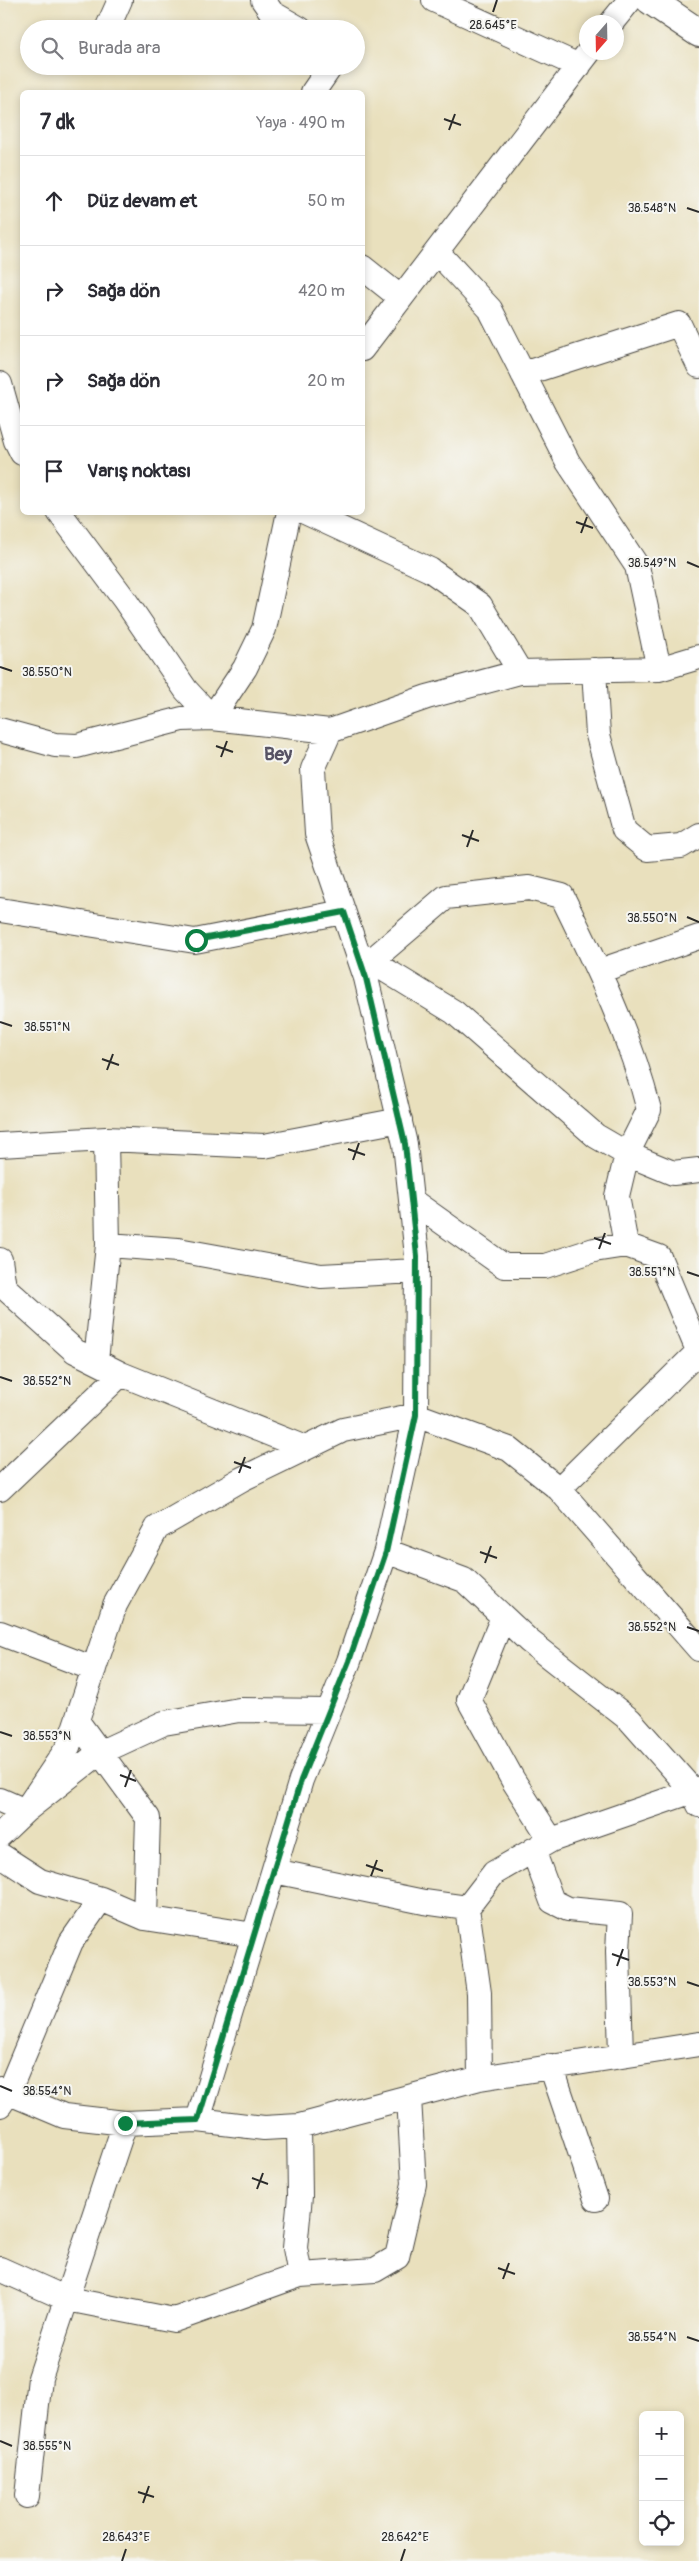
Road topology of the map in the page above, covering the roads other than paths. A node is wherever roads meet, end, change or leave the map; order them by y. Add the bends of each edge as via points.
1 (120, 0) edge
2 (263, 0) edge
3 (434, 0) edge
4 (630, 0) edge
5 (650, 0) edge
6 (658, 0) edge
7 (618, 15) edge
8 (699, 18) edge
9 (111, 20) edge
10 (284, 20) edge
11 (699, 33) edge
12 (579, 57) edge
13 (583, 60) edge
14 (324, 75) edge
15 (314, 90) edge
16 (436, 252) junction
17 (365, 269) edge
18 (402, 298) junction
19 (365, 345) edge
20 (699, 366) edge
21 (523, 374) junction
22 (0, 384) edge
23 (20, 449) edge
24 (61, 515) edge
25 (287, 515) edge
26 (311, 515) edge
27 (699, 657) edge
28 (660, 669) junction
29 (594, 670) junction
30 (520, 672) junction
31 (212, 718) junction
32 (0, 730) edge
33 (330, 731) junction
34 (699, 835) edge
35 (0, 910) edge
36 (344, 912) junction
37 (699, 937) edge
38 (364, 957) junction
39 (599, 971) junction
40 (400, 1120) junction
41 (106, 1139) junction
42 (0, 1152) edge
43 (627, 1154) junction
44 (699, 1170) edge
45 (411, 1200) junction
46 (108, 1245) junction
47 (626, 1245) junction
48 (0, 1260) edge
49 (416, 1271) junction
50 (2, 1288) edge
51 (699, 1353) edge
52 (96, 1361) junction
53 (121, 1374) junction
54 (416, 1415) junction
55 (305, 1448) junction
56 (0, 1489) edge
57 (559, 1489) junction
58 (386, 1552) junction
59 (503, 1617) junction
60 (0, 1633) edge
61 (699, 1649) edge
62 (94, 1669) junction
63 (328, 1711) junction
64 (77, 1720) junction
65 (100, 1753) junction
66 (697, 1795) edge
67 (0, 1800) edge
68 (25, 1811) junction
69 (0, 1835) edge
70 (542, 1845) junction
71 (0, 1856) edge
72 (274, 1871) junction
73 (100, 1899) junction
74 (467, 1908) junction
75 (145, 1918) junction
76 (254, 1935) junction
77 (699, 2044) edge
78 (621, 2055) junction
79 (551, 2066) junction
80 (480, 2078) junction
81 (3, 2095) edge
82 (409, 2098) junction
83 (198, 2120) junction
84 (125, 2123) junction
85 (299, 2126) junction
86 (596, 2199) dead end
87 (0, 2269) edge
88 (300, 2275) junction
89 (67, 2299) junction
90 (27, 2496) dead end

1 - 9 street
2 - 10 street via 272,13
3 - 12 street
4 - 7 street
5 - 11 street
6 - 8 street
13 - 16 street
14 - 15 street
16 - 18 street
16 - 21 street via 490,310
17 - 18 street
18 - 19 street
20 - 21 street via 679,324
21 - 28 street via 568,462 637,566
22 - 23 street
24 - 31 street via 186,690
25 - 31 street via 264,629 245,668
26 - 30 street via 430,570 480,605
27 - 28 street
28 - 29 street
29 - 30 street
29 - 34 street via 598,735 624,830 647,849 681,846
30 - 33 street via 427,697
31 - 32 street via 164,723 77,746 45,744
31 - 33 street
33 - 36 street via 313,769 317,834
35 - 36 street via 196,940
36 - 38 street
37 - 39 street
38 - 39 street via 446,897 529,888 562,896
38 - 40 street via 366,978
38 - 43 street via 454,1012 596,1136
39 - 43 street via 638,1066 649,1110
40 - 41 street via 264,1146
40 - 45 street
41 - 42 street
41 - 46 street
43 - 44 street via 673,1173
43 - 47 street via 617,1196
45 - 47 street via 504,1266 545,1266 594,1250
45 - 49 street
46 - 49 street via 178,1250 320,1276
46 - 52 street
47 - 51 street via 659,1257
48 - 50 street
49 - 54 street
50 - 52 street via 75,1351
51 - 57 street
52 - 53 street
53 - 55 street
53 - 56 street
54 - 55 street via 343,1430
54 - 57 street via 509,1448
54 - 58 street
55 - 62 street via 242,1479 157,1528 115,1605
57 - 61 street
58 - 59 street via 464,1580
58 - 63 street via 349,1661
59 - 66 street via 630,1720
59 - 70 street via 469,1700 514,1780
60 - 62 street
62 - 64 street
63 - 65 street via 239,1710 164,1723
63 - 72 street via 301,1780
64 - 65 street
64 - 68 street via 68,1746
65 - 68 street
65 - 75 street via 148,1818
66 - 70 street
67 - 68 street
68 - 69 street
70 - 74 street via 494,1873
70 - 78 street via 552,1901 568,1909 620,1914
71 - 73 street via 40,1881
72 - 74 street
72 - 76 street
73 - 75 street
73 - 81 street via 70,1942
74 - 80 street via 479,1993
75 - 76 street
76 - 83 street
77 - 78 street
78 - 79 street
79 - 80 street
79 - 86 street
80 - 82 street
81 - 84 street via 64,2116
82 - 85 street
82 - 88 street via 414,2184 397,2257 375,2270
83 - 84 street
83 - 85 street via 264,2128
84 - 89 street
85 - 88 street via 300,2196 295,2248
87 - 89 street
88 - 89 street via 174,2320
89 - 90 street via 40,2378

